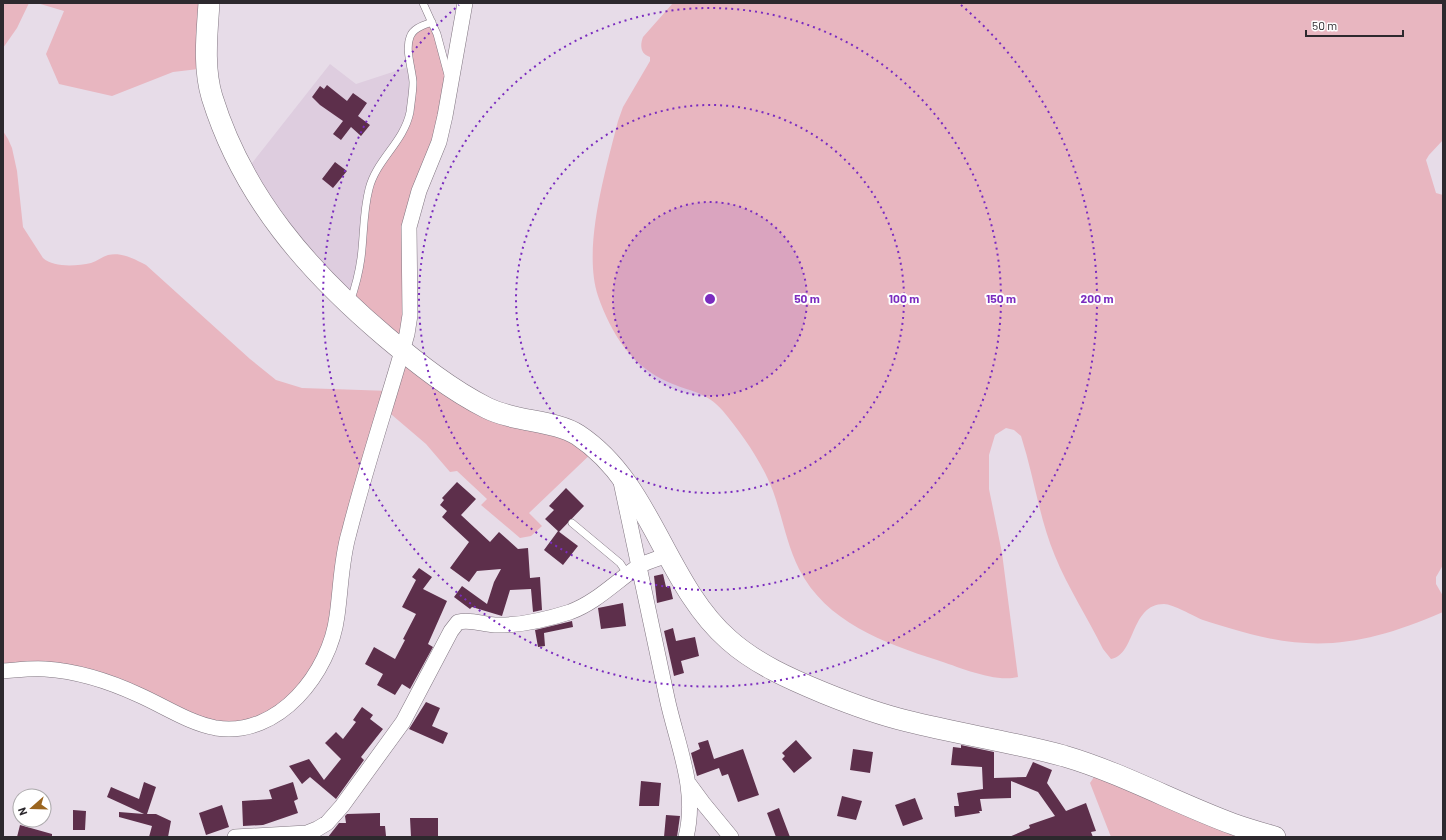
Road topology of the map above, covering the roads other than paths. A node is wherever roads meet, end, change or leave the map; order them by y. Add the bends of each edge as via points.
1 (208, 3) edge
2 (423, 3) edge
3 (465, 3) edge
4 (432, 22) junction
5 (450, 87) junction
6 (350, 304) junction
7 (403, 351) junction
8 (619, 475) junction
9 (572, 523) dead end
10 (668, 555) junction
11 (634, 571) junction
12 (3, 671) edge
13 (690, 784) junction
14 (319, 833) edge
15 (235, 837) edge
16 (686, 837) edge
17 (731, 837) edge
18 (1275, 837) edge

1 - 6 street via 207,68 212,96 240,163 279,227 326,283
2 - 4 lane
3 - 5 street
4 - 5 lane via 445,59
4 - 6 lane via 419,27 410,35 408,44 413,83 409,114 397,142 379,166 369,189 361,258
5 - 7 street via 439,142 417,198 409,227 410,315
6 - 7 street
7 - 8 street via 441,380 489,409 512,418 566,429 577,435 596,449
7 - 12 street via 348,534 332,637 318,668 303,690 277,714 255,726 215,728 137,694 74,672 44,668
8 - 10 street via 655,529
8 - 11 street
9 - 11 lane via 620,563
10 - 11 street
10 - 18 street via 705,615 728,639 752,657 797,682 861,708 902,720 1062,756 1100,768 1235,824
11 - 13 street
11 - 14 street via 585,606 569,612 506,625 458,622 451,630 403,722 342,806
13 - 16 street via 690,811
13 - 17 street
14 - 15 street

